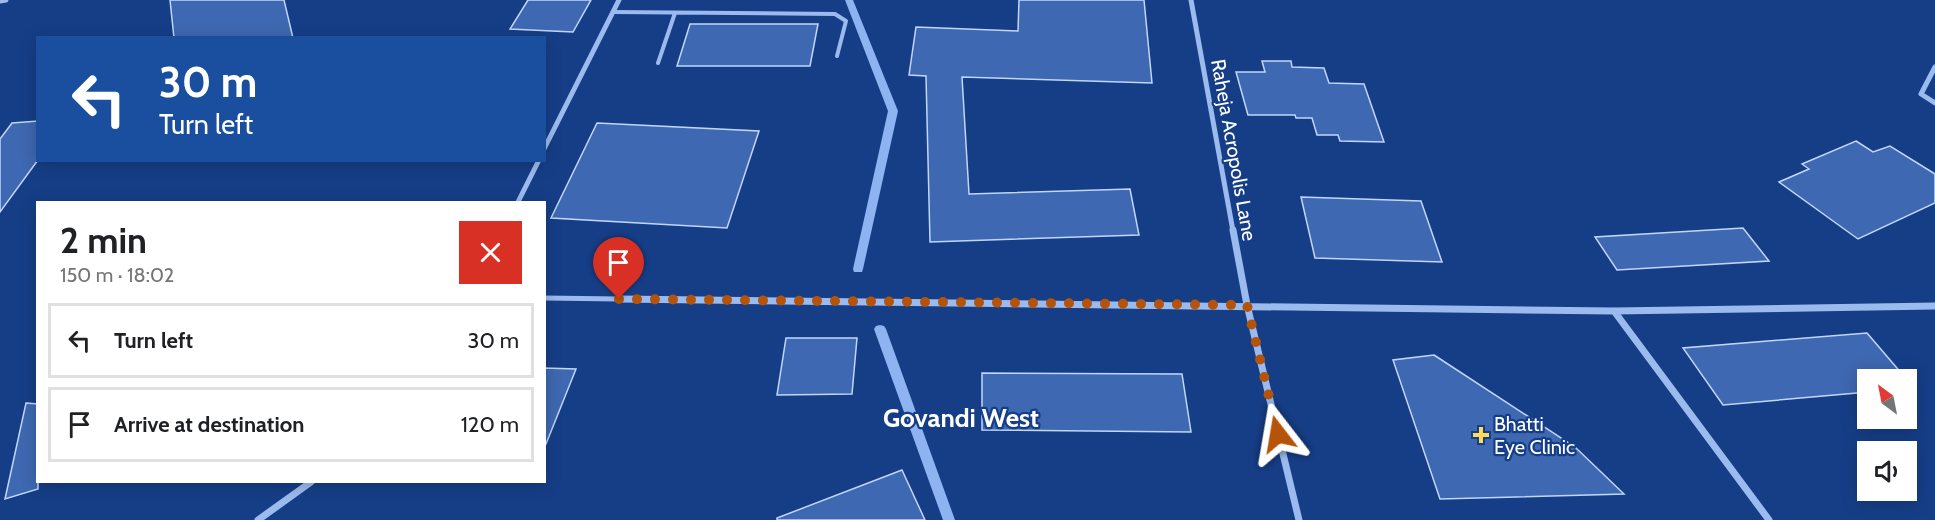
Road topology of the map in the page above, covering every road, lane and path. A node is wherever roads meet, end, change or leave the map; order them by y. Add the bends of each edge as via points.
1 (6, 0) edge
2 (619, 0) edge
3 (1191, 0) edge
4 (0, 1) edge
5 (613, 12) junction
6 (675, 13) junction
7 (837, 56) dead end
8 (658, 63) dead end
9 (1935, 67) edge
10 (1935, 103) edge
11 (546, 145) edge
12 (538, 162) edge
13 (518, 201) edge
14 (546, 298) edge
15 (619, 299) joint
16 (1247, 305) junction
17 (1935, 306) edge
18 (1614, 311) junction
19 (310, 483) edge
20 (258, 520) edge
21 (1299, 520) edge
22 (1769, 520) edge

1 - 4 street
2 - 5 street
3 - 16 street, Raheja Acropolis Lane
5 - 6 lane
5 - 11 street
6 - 7 lane via 835,14 846,21
6 - 8 lane
9 - 10 street via 1921,94
12 - 13 street
14 - 15 lane
15 - 16 street
16 - 18 street
16 - 21 street, Raheja Acropolis Lane
17 - 18 street
18 - 22 street
19 - 20 street

